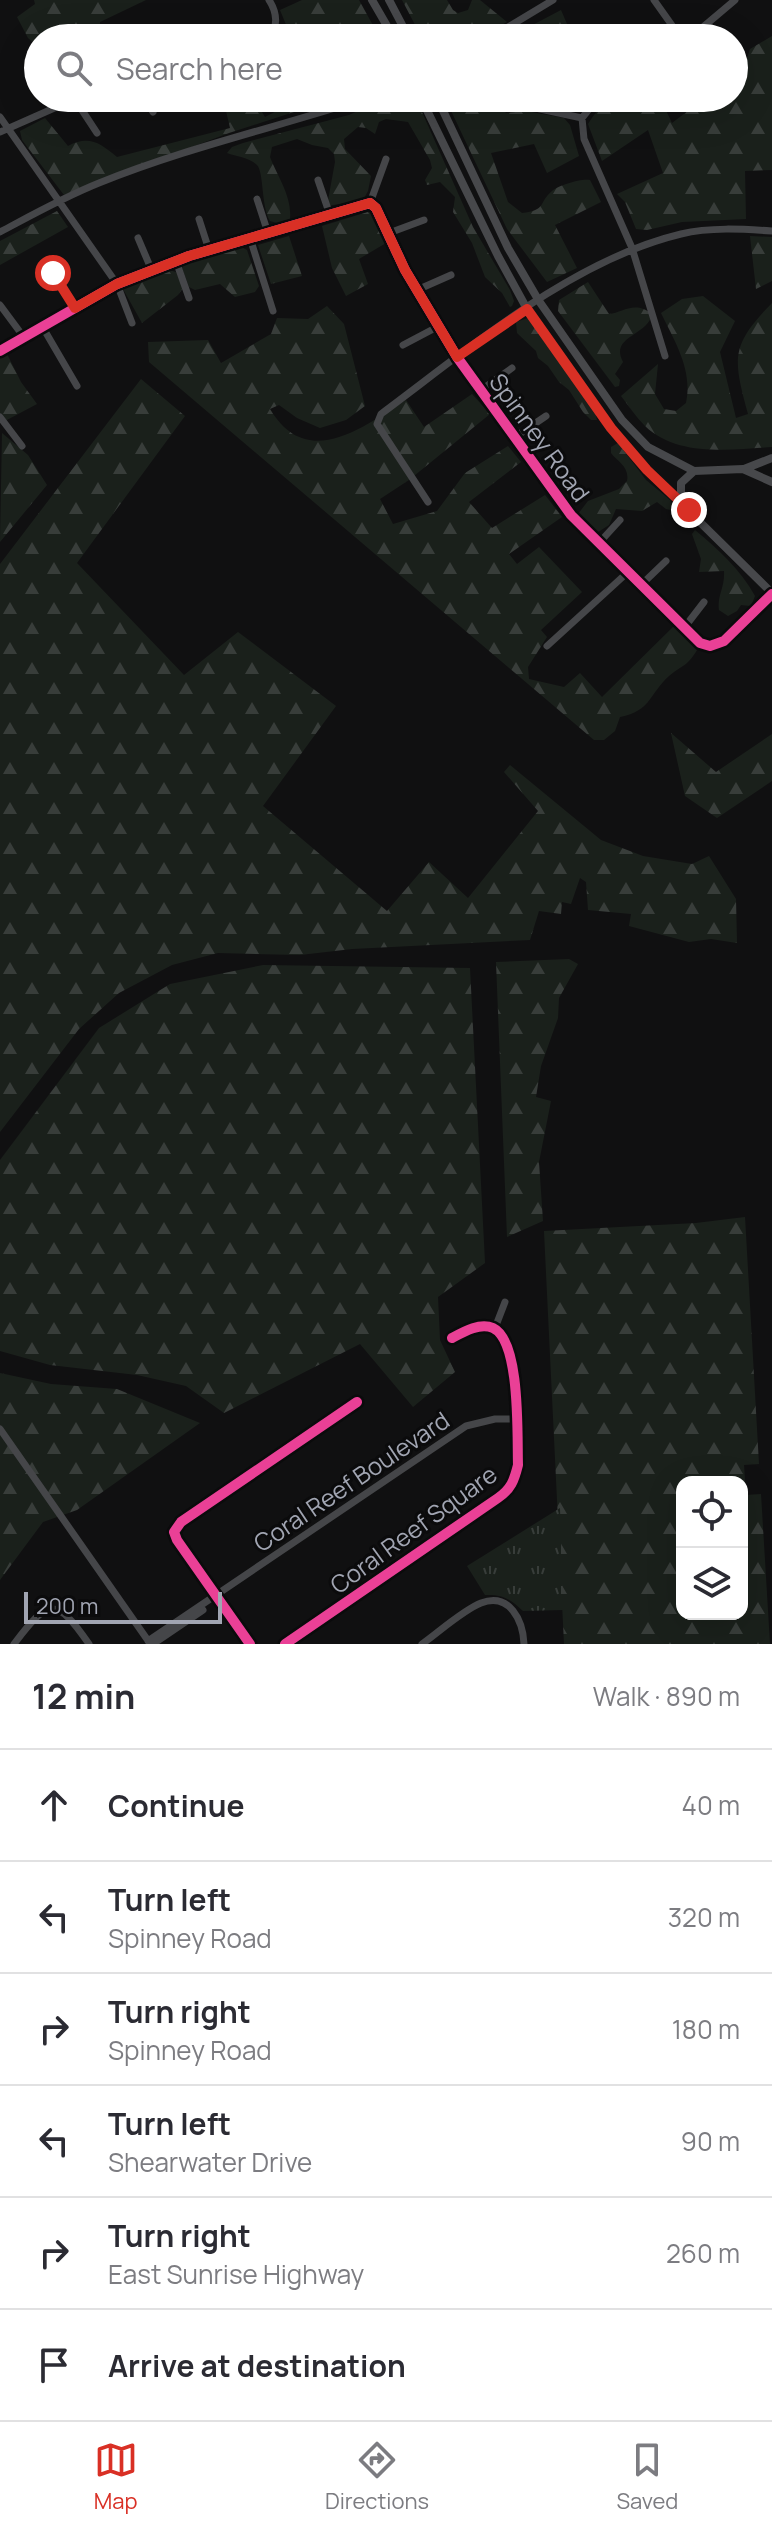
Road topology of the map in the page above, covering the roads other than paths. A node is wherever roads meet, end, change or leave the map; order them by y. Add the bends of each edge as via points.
1 (269, 0) edge
2 (372, 0) edge
3 (389, 0) edge
4 (553, 0) edge
5 (654, 0) edge
6 (735, 0) edge
7 (276, 24) edge
8 (386, 24) edge
9 (402, 24) edge
10 (513, 24) edge
11 (671, 24) edge
12 (707, 24) edge
13 (43, 112) edge
14 (84, 112) edge
15 (321, 112) edge
16 (428, 112) edge
17 (444, 112) edge
18 (554, 112) edge
19 (587, 112) edge
20 (0, 117) edge
21 (582, 118) junction
22 (4, 129) edge
23 (97, 133) dead end
24 (386, 159) dead end
25 (318, 180) dead end
26 (257, 199) dead end
27 (57, 202) junction
28 (370, 203) junction
29 (330, 215) junction
30 (199, 219) dead end
31 (424, 220) dead end
32 (772, 231) edge
33 (0, 232) edge
34 (268, 233) junction
35 (389, 233) junction
36 (138, 238) dead end
37 (250, 238) junction
38 (632, 248) junction
39 (209, 250) junction
40 (176, 261) junction
41 (152, 271) junction
42 (53, 273) dead end
43 (451, 275) dead end
44 (117, 284) junction
45 (417, 290) junction
46 (189, 298) dead end
47 (539, 301) junction
48 (0, 305) edge
49 (75, 308) junction
50 (527, 309) junction
51 (273, 311) dead end
52 (132, 323) dead end
53 (42, 326) junction
54 (439, 326) junction
55 (23, 336) junction
56 (403, 345) dead end
57 (0, 351) edge
58 (665, 356) dead end
59 (457, 357) junction
60 (512, 368) dead end
61 (77, 386) dead end
62 (481, 390) junction
63 (546, 416) dead end
64 (0, 417) edge
65 (515, 437) junction
66 (22, 446) dead end
67 (772, 458) edge
68 (743, 469) junction
69 (694, 471) junction
70 (772, 482) edge
71 (428, 502) dead end
72 (689, 510) junction
73 (620, 520) dead end
74 (599, 543) junction
75 (666, 561) dead end
76 (628, 572) junction
77 (641, 585) junction
78 (767, 585) edge
79 (772, 594) edge
80 (704, 602) dead end
81 (684, 628) junction
82 (547, 646) dead end
83 (505, 1302) dead end
84 (495, 1328) junction
85 (452, 1338) dead end
86 (357, 1402) dead end
87 (516, 1419) junction
88 (0, 1429) edge
89 (216, 1597) junction
90 (150, 1643) edge
91 (14, 1644) edge
92 (89, 1644) edge
93 (250, 1644) edge
94 (285, 1644) edge
95 (422, 1644) edge
96 (524, 1644) edge

1 - 7 street
2 - 8 main road
3 - 9 main road
4 - 10 street
5 - 11 street
6 - 12 street
13 - 22 street
14 - 23 street
15 - 27 street via 168,158
16 - 50 main road
17 - 47 main road
18 - 21 street
19 - 21 street
20 - 22 street
21 - 38 street via 584,139
22 - 27 street
24 - 28 street
25 - 29 street
26 - 34 street
27 - 33 street
27 - 44 street
28 - 29 street
28 - 35 street, Spinney Road
29 - 34 street
30 - 39 street
31 - 35 street
32 - 38 street via 684,233
34 - 37 street
35 - 45 street, Spinney Road
36 - 41 street
37 - 39 street
37 - 51 street
38 - 47 street
38 - 58 street
39 - 40 street
40 - 41 street
40 - 46 street
41 - 44 street
42 - 49 street
43 - 45 street
44 - 49 street
44 - 52 street
45 - 54 street, Spinney Road
47 - 50 street
47 - 69 main road via 622,420 648,447
48 - 55 street
49 - 53 street
50 - 59 street
50 - 72 main road via 611,428
53 - 55 street
53 - 61 street
54 - 56 street
54 - 59 street, Spinney Road
55 - 57 street
59 - 62 street, Spinney Road
59 - 71 street via 381,414 377,424
60 - 62 street
62 - 65 street, Spinney Road
63 - 65 street
64 - 66 street
65 - 74 street, Spinney Road via 571,515
67 - 68 main road
68 - 69 main road
68 - 70 main road
69 - 72 main road via 681,483
72 - 78 main road
73 - 74 street
74 - 76 street, Spinney Road
75 - 77 street
76 - 77 street, Spinney Road
76 - 82 street
77 - 81 street, Spinney Road
78 - 79 main road
79 - 81 street, Spinney Road via 715,645 700,643
80 - 81 street
83 - 84 street
84 - 85 street via 469,1329
84 - 87 street, Coral Reef Square via 512,1357
86 - 89 street via 181,1522 174,1532 177,1540
87 - 89 street, Coral Reef Boulevard via 466,1426
87 - 94 street, Coral Reef Square via 518,1465 508,1491
88 - 90 street
89 - 90 street, Coral Reef Boulevard
89 - 93 street
91 - 92 street via 34,1617 53,1609 71,1618
95 - 96 street via 491,1601 516,1611

